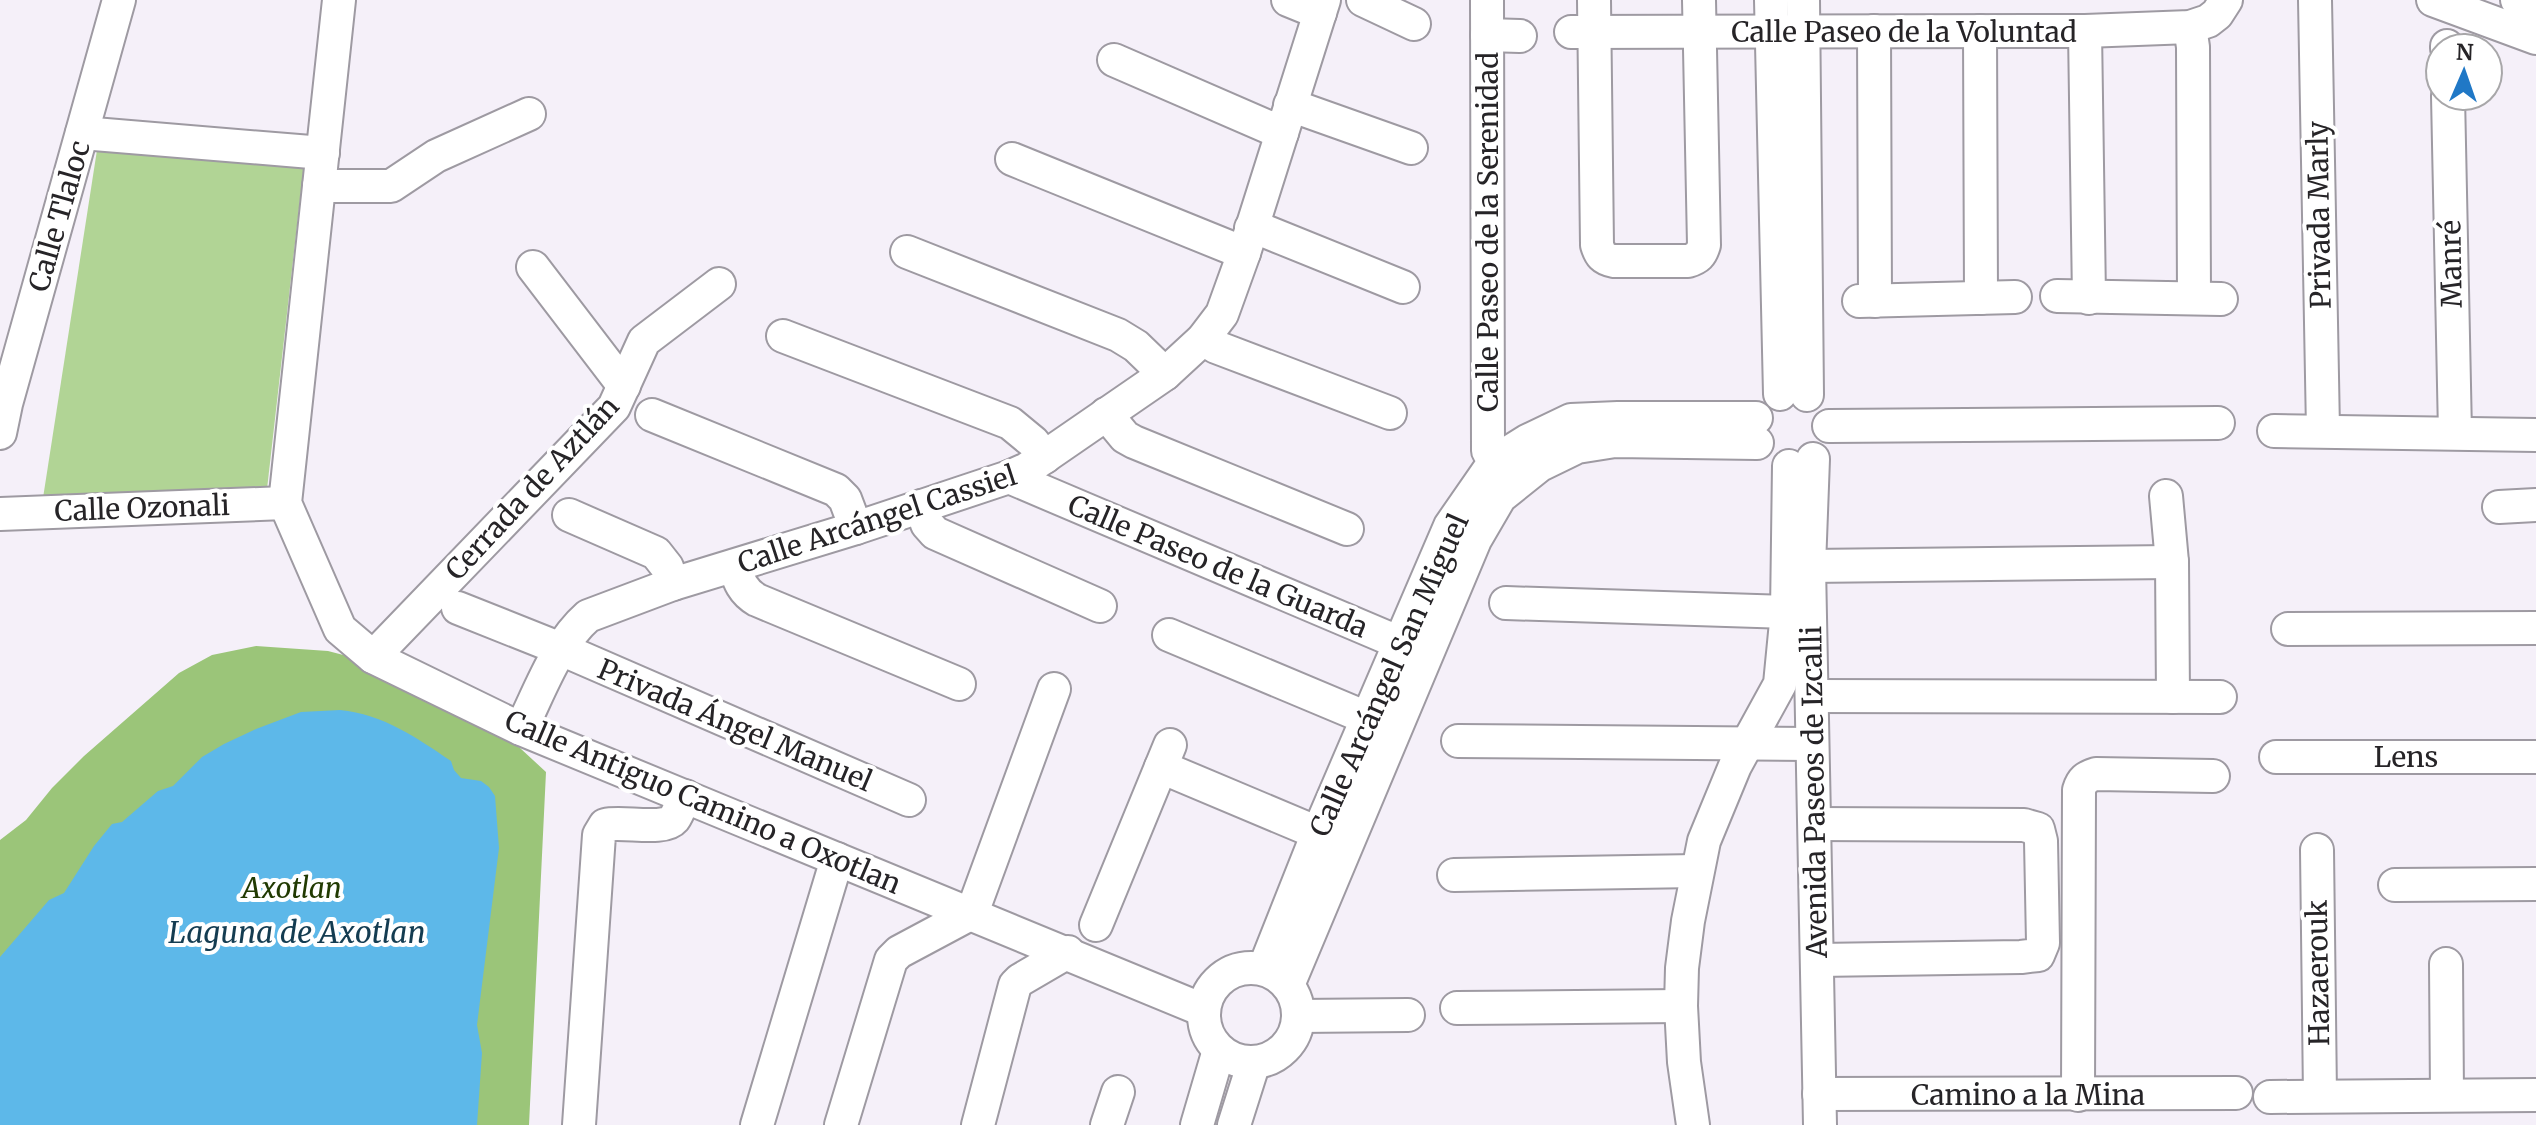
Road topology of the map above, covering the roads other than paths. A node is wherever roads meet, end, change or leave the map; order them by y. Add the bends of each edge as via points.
1 (119, 0) edge
2 (339, 0) edge
3 (1288, 0) edge
4 (1363, 0) edge
5 (1487, 0) edge
6 (1594, 0) edge
7 (1699, 0) edge
8 (1771, 0) edge
9 (1803, 0) edge
10 (2226, 0) edge
11 (2315, 0) edge
12 (2433, 0) edge
13 (2517, 0) edge
14 (1322, 6) edge
15 (2536, 7) edge
16 (1414, 24) dead end
17 (2190, 27) junction
18 (1874, 31) junction
19 (1980, 31) junction
20 (2085, 31) junction
21 (1582, 32) junction
22 (1699, 32) junction
23 (1786, 33) junction
24 (1487, 35) junction
25 (1520, 36) dead end
26 (2536, 38) edge
27 (1114, 60) dead end
28 (2448, 112) edge
29 (529, 114) dead end
30 (1286, 119) junction
31 (82, 133) junction
32 (1411, 148) dead end
33 (323, 153) junction
34 (1012, 159) dead end
35 (319, 186) junction
36 (1248, 241) junction
37 (907, 252) dead end
38 (533, 267) dead end
39 (719, 284) dead end
40 (1403, 287) dead end
41 (2057, 296) dead end
42 (2015, 297) dead end
43 (1981, 298) junction
44 (2089, 298) junction
45 (783, 336) dead end
46 (1203, 339) junction
47 (1165, 374) junction
48 (624, 386) junction
49 (1793, 394) junction
50 (2, 413) edge
51 (1390, 413) dead end
52 (1106, 414) junction
53 (652, 415) dead end
54 (2218, 423) dead end
55 (1829, 426) junction
56 (1757, 430) junction
57 (2323, 430) junction
58 (2274, 431) dead end
59 (2455, 433) junction
60 (2536, 435) edge
61 (1045, 457) junction
62 (1495, 461) junction
63 (1801, 463) junction
64 (1009, 477) junction
65 (2166, 496) dead end
66 (285, 503) junction
67 (2536, 505) edge
68 (921, 506) junction
69 (2499, 507) dead end
70 (0, 514) edge
71 (569, 515) dead end
72 (856, 528) junction
73 (1347, 529) dead end
74 (2172, 562) junction
75 (734, 566) junction
76 (1809, 566) junction
77 (673, 584) junction
78 (1506, 603) dead end
79 (1100, 606) dead end
80 (458, 608) dead end
81 (1787, 612) junction
82 (2536, 628) edge
83 (2288, 629) dead end
84 (1169, 635) dead end
85 (561, 649) junction
86 (1413, 649) junction
87 (373, 657) junction
88 (959, 684) dead end
89 (1054, 689) dead end
90 (1812, 696) junction
91 (2173, 697) junction
92 (2220, 697) dead end
93 (1367, 718) junction
94 (521, 729) junction
95 (1458, 741) dead end
96 (1747, 743) junction
97 (1811, 744) junction
98 (2276, 757) dead end
99 (2536, 757) edge
100 (2213, 776) dead end
101 (685, 796) junction
102 (909, 800) dead end
103 (1815, 824) junction
104 (1318, 833) junction
105 (2317, 850) dead end
106 (837, 859) junction
107 (1697, 871) junction
108 (1454, 875) dead end
109 (2536, 884) edge
110 (2395, 885) dead end
111 (972, 913) junction
112 (1096, 925) dead end
113 (1068, 952) junction
114 (1818, 960) junction
115 (2446, 964) dead end
116 (1276, 977) junction
117 (1681, 1006) junction
118 (1457, 1008) dead end
119 (1203, 1010) junction
120 (1408, 1015) dead end
121 (1298, 1016) junction
122 (1219, 1050) junction
123 (1254, 1062) junction
124 (1118, 1092) dead end
125 (2236, 1093) dead end
126 (2078, 1095) junction
127 (2447, 1095) junction
128 (2536, 1095) edge
129 (2320, 1096) junction
130 (2270, 1097) dead end
131 (1820, 1110) edge
132 (579, 1125) edge
133 (757, 1125) edge
134 (841, 1125) edge
135 (978, 1125) edge
136 (1107, 1125) edge
137 (1197, 1125) edge
138 (1234, 1125) edge
139 (1693, 1125) edge

1 - 31 street, Calle Tlaloc
2 - 33 street
3 - 14 street
4 - 16 street
5 - 24 street, Calle Paseo de la Serenidad
6 - 21 street
7 - 22 street
8 - 23 street
9 - 23 street
10 - 17 street via 2208,21
11 - 57 street, Privada Marly
12 - 26 street
13 - 15 street
14 - 30 street, Calle Arcángel Cassiel
17 - 20 street, Calle Paseo de la Voluntad
17 - 44 street via 2208,299
18 - 19 street, Calle Paseo de la Voluntad
18 - 23 street, Calle Paseo de la Voluntad
18 - 43 street via 1867,301
19 - 20 street, Calle Paseo de la Voluntad
19 - 43 street
20 - 44 street
21 - 22 street, Calle Paseo de la Voluntad
21 - 22 street via 1599,253 1605,259 1688,261 1702,253 1704,245
22 - 23 street, Calle Paseo de la Voluntad
23 - 49 street
24 - 25 street
24 - 62 street, Calle Paseo de la Serenidad via 1488,451
27 - 30 street
28 - 59 street, Manré
29 - 35 street via 436,156 391,186
30 - 32 street
30 - 36 street, Calle Arcángel Cassiel
31 - 33 street
31 - 50 street, Calle Tlaloc
33 - 35 street
34 - 36 street
35 - 66 street
36 - 40 street via 1267,232
36 - 46 street, Calle Arcángel Cassiel via 1222,314
37 - 47 street via 1118,335
38 - 48 street
39 - 48 street, Cerrada de Aztlán via 644,341
41 - 44 street
42 - 43 street
45 - 61 street via 1010,423
46 - 47 street, Calle Arcángel Cassiel
46 - 51 street
47 - 52 street, Calle Arcángel Cassiel
48 - 87 street, Cerrada de Aztlán via 614,407
49 - 55 street via 1818,402
49 - 56 street via 1765,403
52 - 61 street, Calle Arcángel Cassiel
52 - 73 street via 1134,442
53 - 72 street via 836,490
54 - 55 street
55 - 63 street via 1826,443
56 - 62 street, Calle Arcángel San Miguel via 1618,418 1571,420
56 - 63 street via 1770,459
56 - 86 street, Calle Arcángel San Miguel via 1577,447 1540,465 1500,497
57 - 58 street
57 - 59 street
59 - 60 street
61 - 64 street, Calle Arcángel Cassiel
62 - 86 street, Calle Arcángel San Miguel via 1450,526
63 - 76 street, Avenida Paseos de Izcalli
63 - 81 street, Avenida Paseos de Izcalli
64 - 68 street, Calle Arcángel Cassiel
64 - 86 street, Calle Paseo de la Guarda
65 - 74 street
66 - 70 street, Calle Ozonali
66 - 87 street, Calle Antiguo Camino a Oxotlan via 340,629
67 - 69 street
68 - 72 street, Calle Arcángel Cassiel
68 - 79 street via 935,533
71 - 77 street via 656,553
72 - 75 street, Calle Arcángel Cassiel
74 - 76 street
74 - 91 street
75 - 77 street, Calle Arcángel Cassiel
75 - 88 street via 741,586 757,600
76 - 90 street, Avenida Paseos de Izcalli
77 - 85 street, Calle Arcángel Cassiel via 588,616
78 - 81 street
80 - 85 street, Privada Ángel Manuel
81 - 96 street, Avenida Paseos de Izcalli via 1780,684
82 - 83 street
84 - 93 street
85 - 94 street, Calle Arcángel Cassiel
85 - 102 street, Privada Ángel Manuel
86 - 93 street, Calle Arcángel San Miguel
86 - 116 street, Calle Arcángel San Miguel
87 - 94 street, Calle Antiguo Camino a Oxotlan
89 - 111 street
90 - 91 street
90 - 97 street, Avenida Paseos de Izcalli
91 - 92 street
93 - 104 street, Calle Arcángel San Miguel
94 - 101 street, Calle Antiguo Camino a Oxotlan
95 - 96 street
96 - 97 street
96 - 107 street, Avenida Paseos de Izcalli via 1704,841
97 - 103 street, Avenida Paseos de Izcalli
98 - 99 street, Lens
100 - 126 street via 2096,774 2082,782
101 - 106 street, Calle Antiguo Camino a Oxotlan
101 - 132 street via 670,823 619,822 605,825 599,835
103 - 114 street, Avenida Paseos de Izcalli
103 - 114 street via 2024,825 2038,829 2041,841 2043,943 2038,955
104 - 112 street via 1165,756
104 - 116 street, Calle Arcángel San Miguel
105 - 129 street, Hazaerouk
106 - 111 street, Calle Antiguo Camino a Oxotlan
106 - 133 street
107 - 108 street
107 - 117 street, Avenida Paseos de Izcalli
109 - 110 street
111 - 113 street, Calle Antiguo Camino a Oxotlan
111 - 134 street via 891,960
113 - 119 street, Calle Antiguo Camino a Oxotlan
113 - 135 street via 1015,985
114 - 131 street, Avenida Paseos de Izcalli
115 - 127 street
116 - 119 street via 1248,967 1231,971 1218,980
116 - 121 street via 1297,1005
117 - 118 street
117 - 139 street, Avenida Paseos de Izcalli
119 - 122 street via 1206,1032
120 - 121 street
121 - 123 street via 1280,1052
122 - 123 street
122 - 137 street
123 - 138 street
124 - 136 street
125 - 126 street, Camino a la Mina
126 - 131 street, Camino a la Mina
127 - 128 street
127 - 129 street
129 - 130 street

